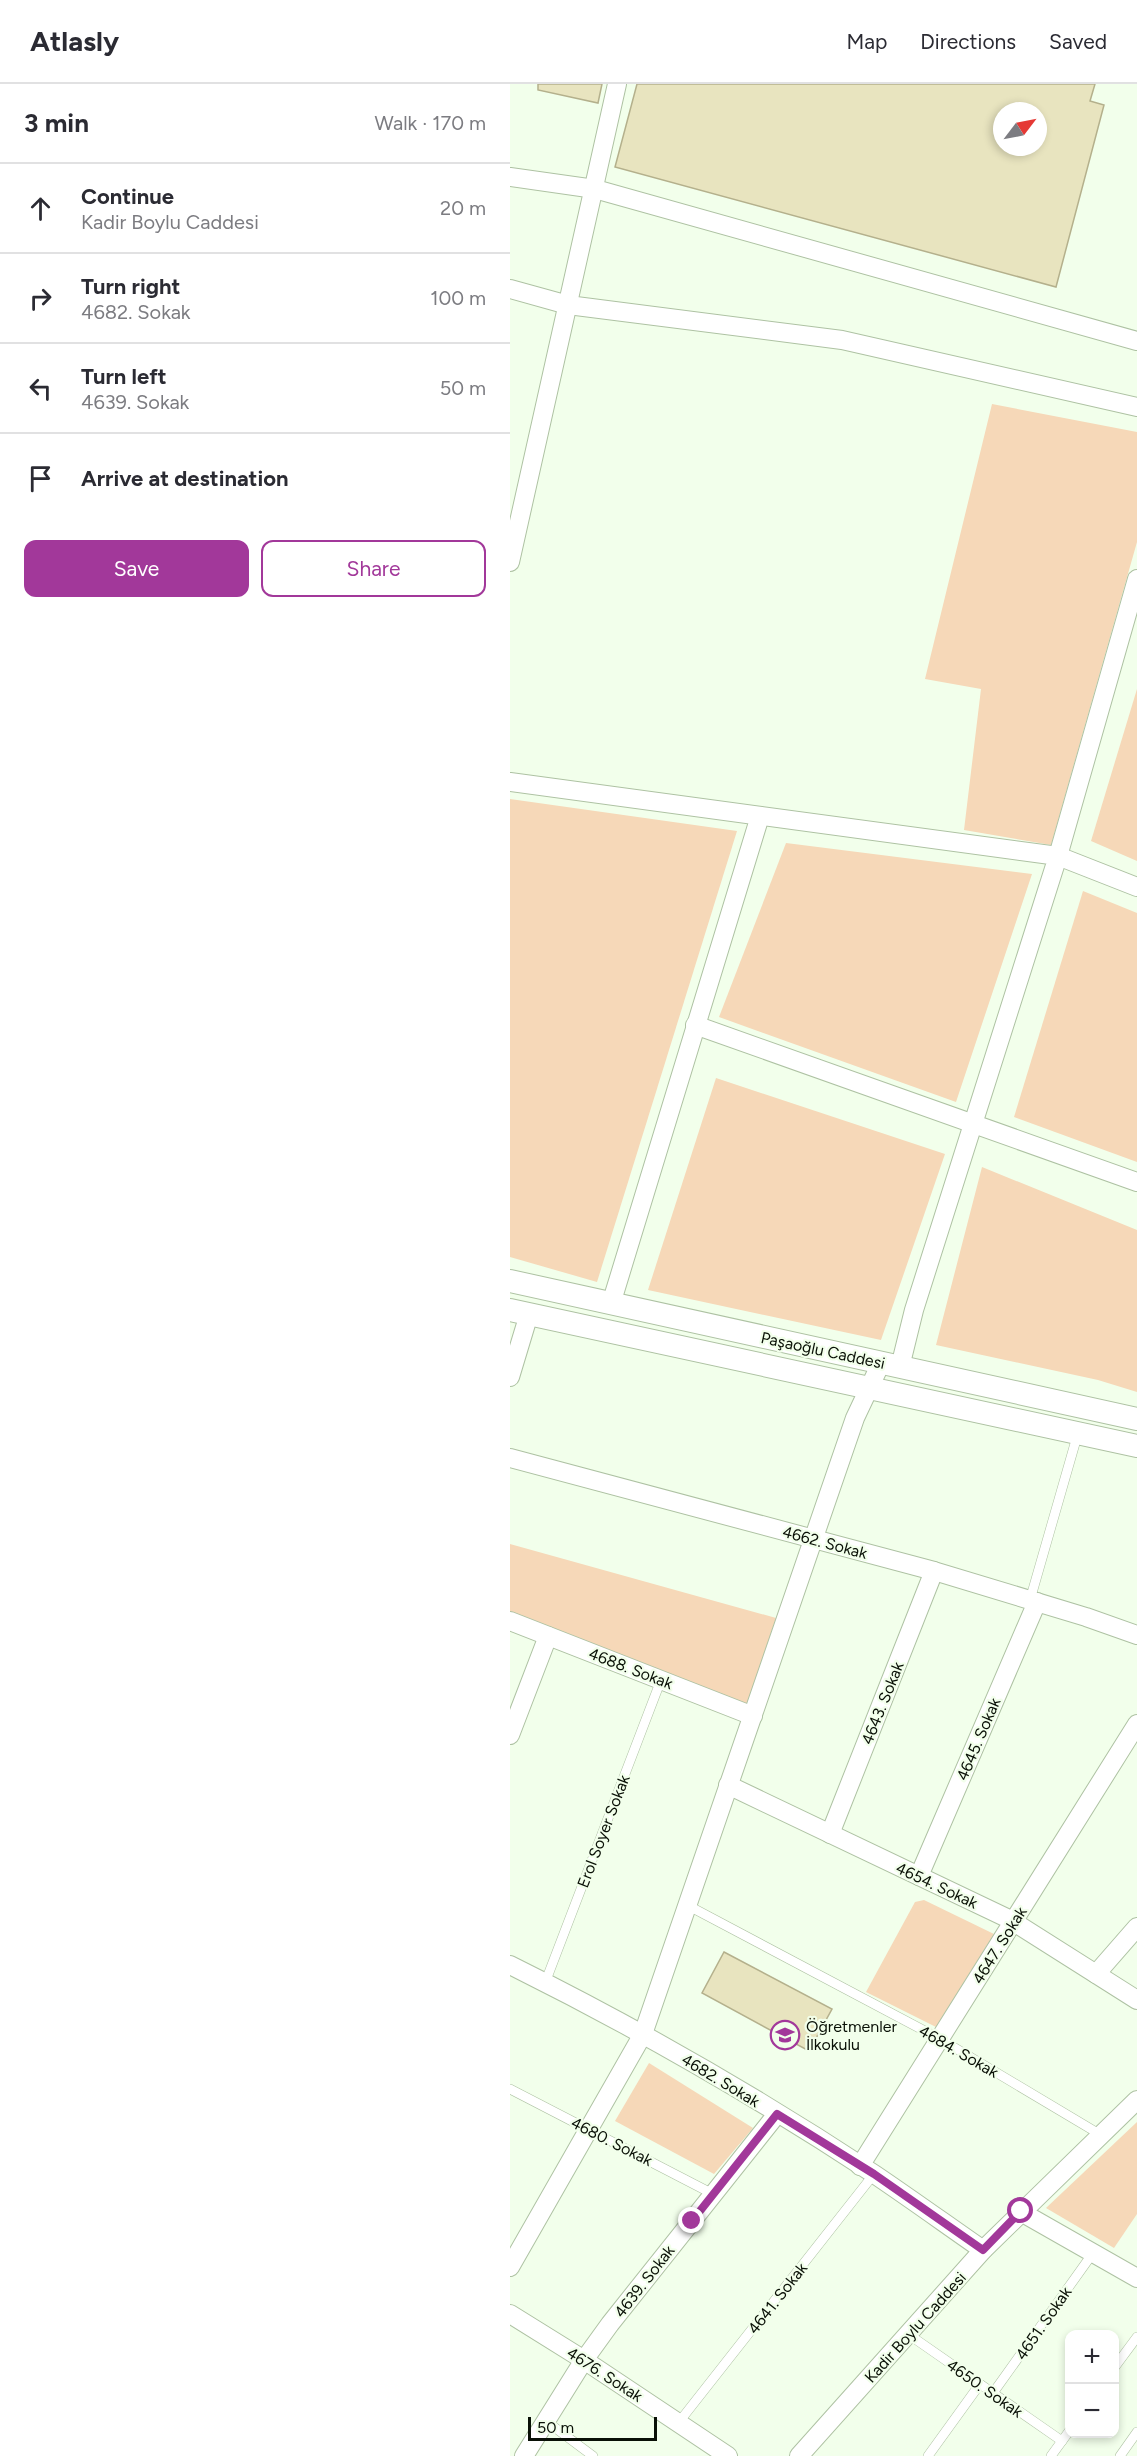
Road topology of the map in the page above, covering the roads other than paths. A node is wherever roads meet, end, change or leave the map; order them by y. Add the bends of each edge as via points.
1 (617, 84) edge
2 (510, 177) edge
3 (595, 189) junction
4 (510, 289) edge
5 (568, 305) junction
6 (1137, 341) edge
7 (1137, 407) edge
8 (510, 562) edge
9 (1137, 579) edge
10 (510, 782) edge
11 (760, 816) junction
12 (1058, 856) junction
13 (1137, 887) edge
14 (695, 1025) junction
15 (973, 1124) junction
16 (1137, 1182) edge
17 (510, 1281) edge
18 (611, 1304) junction
19 (519, 1312) edge
20 (890, 1365) junction
21 (510, 1377) edge
22 (868, 1388) junction
23 (1137, 1419) edge
24 (1078, 1433) junction
25 (1137, 1446) edge
26 (510, 1458) edge
27 (813, 1539) junction
28 (934, 1571) junction
29 (1034, 1601) junction
30 (510, 1621) edge
31 (1137, 1635) edge
32 (548, 1636) junction
33 (661, 1680) junction
34 (753, 1716) junction
35 (1137, 1724) edge
36 (510, 1735) edge
37 (728, 1785) junction
38 (830, 1834) junction
39 (919, 1876) junction
40 (687, 1905) junction
41 (1013, 1922) junction
42 (1137, 1927) edge
43 (510, 1965) edge
44 (1096, 1974) junction
45 (545, 1983) junction
46 (1137, 2000) edge
47 (643, 2034) junction
48 (940, 2039) junction
49 (510, 2089) edge
50 (1137, 2100) edge
51 (777, 2114) junction
52 (589, 2129) junction
53 (1101, 2135) junction
54 (867, 2170) junction
55 (713, 2194) junction
56 (1021, 2211) junction
57 (983, 2250) junction
58 (1093, 2253) junction
59 (510, 2267) edge
60 (1137, 2278) edge
61 (510, 2314) edge
62 (908, 2334) junction
63 (1137, 2337) edge
64 (584, 2360) junction
65 (1119, 2361) edge
66 (980, 2384) junction
67 (993, 2393) junction
68 (546, 2421) junction
69 (679, 2422) junction
70 (1137, 2432) edge
71 (1065, 2437) edge
72 (1062, 2441) junction
73 (524, 2456) edge
74 (593, 2456) edge
75 (728, 2456) edge
76 (800, 2456) edge
77 (928, 2456) edge
78 (1051, 2456) edge
79 (1120, 2456) edge

1 - 3 street
2 - 3 street
3 - 5 street
3 - 6 street
4 - 5 street
5 - 7 street via 842,340
5 - 8 street
9 - 12 street
10 - 11 street
11 - 12 street
11 - 14 street
12 - 13 street
12 - 15 street
14 - 15 street
14 - 18 street
15 - 16 street
15 - 20 street via 914,1310
17 - 18 street, Paşaoğlu Caddesi
18 - 20 street, Paşaoğlu Caddesi
19 - 21 street
19 - 22 street, Paşaoğlu Caddesi
20 - 22 street
20 - 23 street, Paşaoğlu Caddesi
22 - 24 street, Paşaoğlu Caddesi
22 - 27 street
24 - 25 street, Paşaoğlu Caddesi
24 - 29 lane, 4645. Sokak
26 - 27 street, 4662. Sokak
27 - 28 street, 4662. Sokak
27 - 34 street
28 - 29 street, 4662. Sokak
28 - 38 street, 4643. Sokak
29 - 31 street, 4662. Sokak
29 - 39 street, 4645. Sokak
30 - 32 street, 4688. Sokak
32 - 33 street, 4688. Sokak
32 - 36 street
33 - 34 street, 4688. Sokak
33 - 45 lane, Erol Soyer Sokak
34 - 37 street
35 - 41 street, 4647. Sokak
37 - 38 street, 4654. Sokak
37 - 40 street
38 - 39 street, 4654. Sokak
39 - 41 street, 4654. Sokak
40 - 47 street
40 - 48 lane, 4684. Sokak
41 - 44 street, 4654. Sokak
41 - 48 street, 4647. Sokak
42 - 44 street
43 - 45 street, 4682. Sokak
44 - 46 street, 4654. Sokak
45 - 47 street, 4682. Sokak
47 - 51 street, 4682. Sokak
47 - 52 street
48 - 53 lane, 4684. Sokak
48 - 54 street, 4647. Sokak
49 - 52 lane, 4680. Sokak
50 - 53 street, Kadir Boylu Caddesi
51 - 54 street, 4682. Sokak
51 - 55 street, 4639. Sokak
52 - 55 lane, 4680. Sokak
52 - 59 street
53 - 56 street, Kadir Boylu Caddesi
54 - 57 street, 4682. Sokak
54 - 69 lane, 4641. Sokak
55 - 64 street, 4639. Sokak
56 - 57 street, Kadir Boylu Caddesi
56 - 58 street
57 - 62 street, Kadir Boylu Caddesi
58 - 60 street
58 - 67 lane, 4651. Sokak
61 - 64 street, 4676. Sokak
62 - 66 lane, 4650. Sokak
62 - 76 street, Kadir Boylu Caddesi
63 - 65 lane
64 - 68 street, 4639. Sokak
64 - 69 street, 4676. Sokak
66 - 67 lane, 4650. Sokak
66 - 77 lane
67 - 72 lane, 4650. Sokak
68 - 73 street, 4639. Sokak
68 - 74 lane
69 - 75 street, 4676. Sokak
70 - 79 lane
71 - 72 lane
72 - 78 lane

